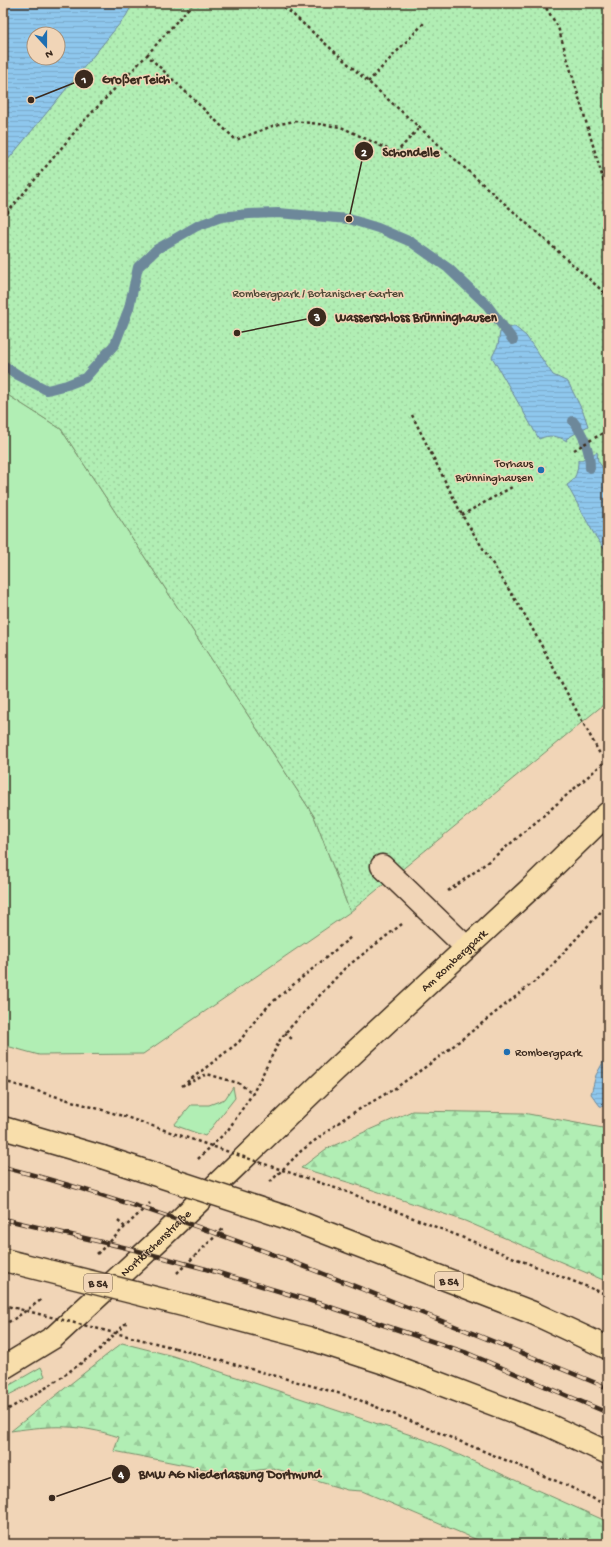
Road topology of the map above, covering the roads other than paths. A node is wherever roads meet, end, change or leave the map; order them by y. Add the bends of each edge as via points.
1 (608, 813) edge
2 (382, 866) dead end
3 (466, 947) junction
4 (299, 1106) joint
5 (3, 1128) edge
6 (4, 1260) edge
7 (608, 1348) edge
8 (3, 1368) edge
9 (608, 1453) edge

1 - 3 main road, Am Rombergpark
2 - 3 street
3 - 4 main road, Am Rombergpark
4 - 8 main road, Nortkirchenstraße via 54,1337
5 - 7 main road, B 54, bridge via 102,1157 288,1218 533,1314
6 - 9 main road, B 54, bridge via 308,1338 385,1363 546,1424

